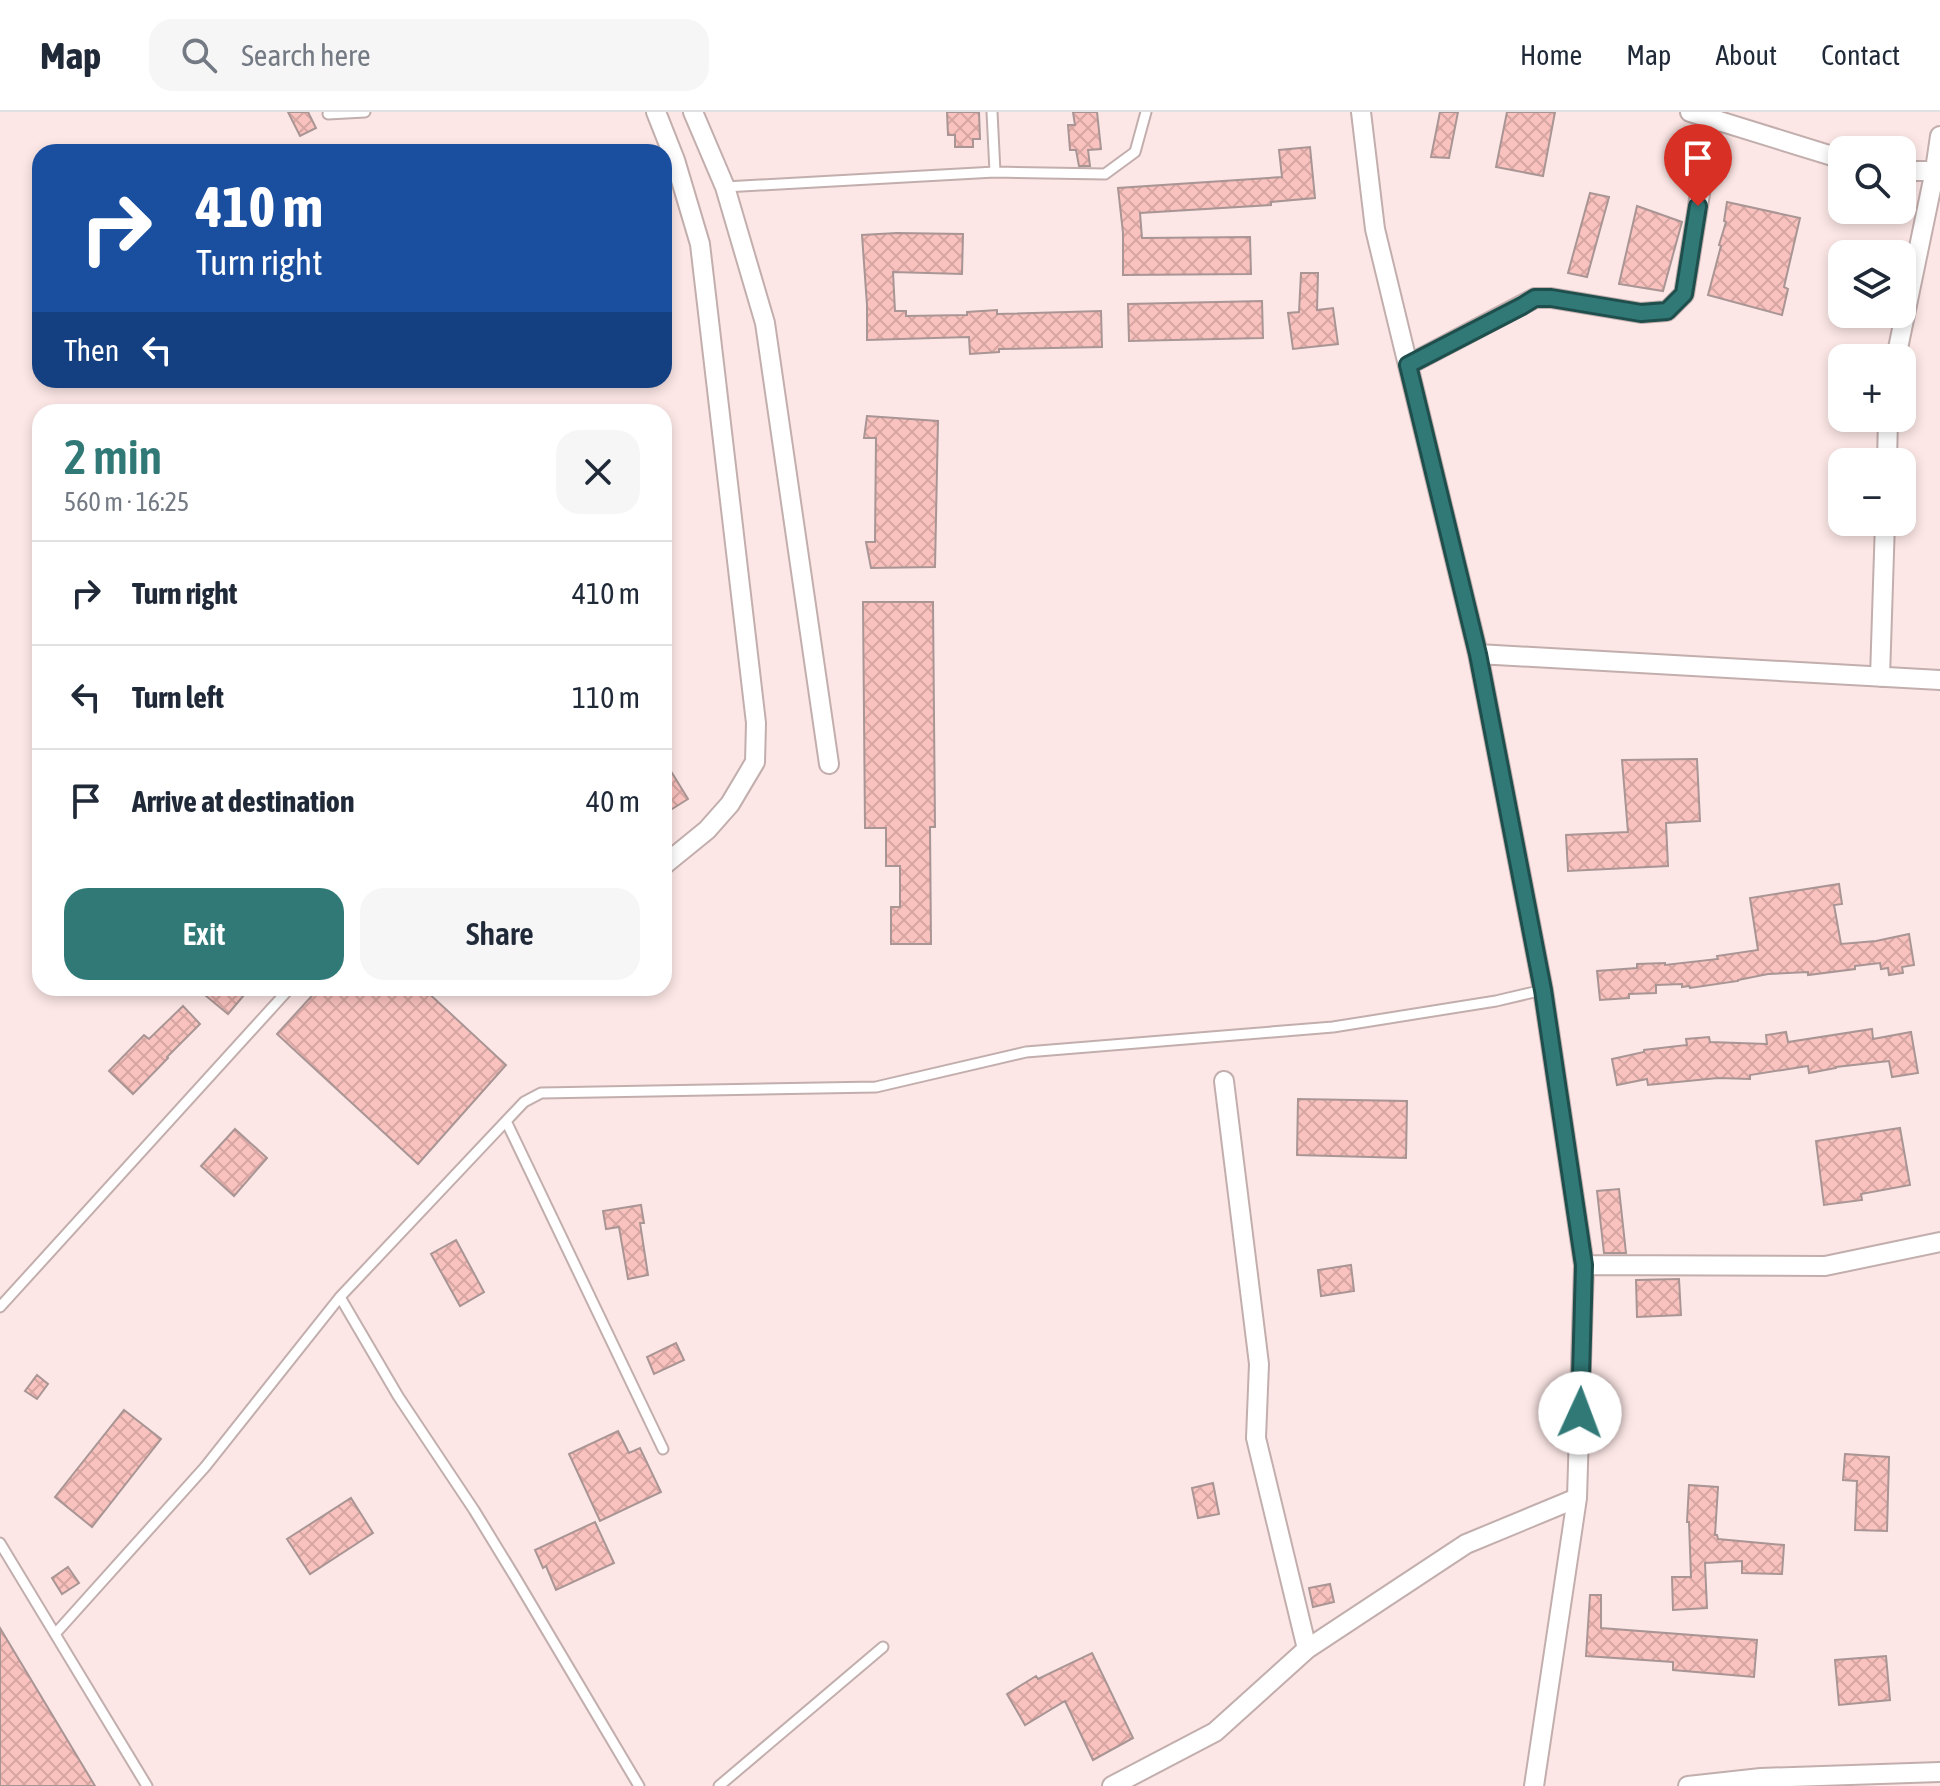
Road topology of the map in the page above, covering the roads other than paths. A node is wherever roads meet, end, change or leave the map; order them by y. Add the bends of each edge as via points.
1 (365, 112) edge
2 (656, 112) edge
3 (693, 112) edge
4 (992, 112) edge
5 (1146, 112) edge
6 (1361, 112) edge
7 (1690, 112) edge
8 (328, 114) dead end
9 (1712, 115) edge
10 (1940, 136) edge
11 (669, 144) edge
12 (672, 152) edge
13 (1828, 154) edge
14 (1916, 171) edge
15 (1938, 171) edge
16 (995, 172) junction
17 (725, 187) junction
18 (1899, 344) edge
19 (1408, 365) junction
20 (1885, 536) edge
21 (1478, 654) junction
22 (1880, 677) junction
23 (1940, 680) edge
24 (829, 764) dead end
25 (672, 858) edge
26 (1543, 990) junction
27 (283, 996) edge
28 (1224, 1081) dead end
29 (506, 1121) junction
30 (1940, 1242) edge
31 (1584, 1265) junction
32 (340, 1297) junction
33 (0, 1307) edge
34 (663, 1449) dead end
35 (1577, 1498) junction
36 (0, 1543) edge
37 (55, 1634) junction
38 (883, 1647) dead end
39 (1307, 1649) junction
40 (1940, 1772) edge
41 (147, 1786) edge
42 (639, 1786) edge
43 (719, 1786) edge
44 (1112, 1786) edge
45 (1534, 1786) edge
46 (1688, 1786) edge

1 - 8 lane
2 - 11 street
3 - 17 street
4 - 16 lane
5 - 16 lane via 1135,152 1105,174
6 - 19 street via 1375,229
7 - 9 street
9 - 13 street
9 - 19 street via 1684,294 1667,311 1641,313 1535,298
10 - 15 street
12 - 25 street via 700,244 756,723 755,762 730,804
14 - 15 street
15 - 18 street
16 - 17 lane
17 - 24 street via 765,323
19 - 21 street
20 - 22 street
21 - 22 street
21 - 26 street
22 - 23 street
26 - 29 lane via 1333,1027 1026,1052 876,1087 541,1093
26 - 31 street
27 - 33 lane
28 - 39 street via 1259,1364 1256,1438
29 - 32 lane
29 - 34 lane
30 - 31 street via 1825,1266
31 - 35 street
32 - 37 lane via 205,1467
32 - 42 lane
35 - 39 street via 1466,1544
35 - 45 street
36 - 37 lane
37 - 41 lane
38 - 43 lane
39 - 44 street via 1215,1732
40 - 46 street

